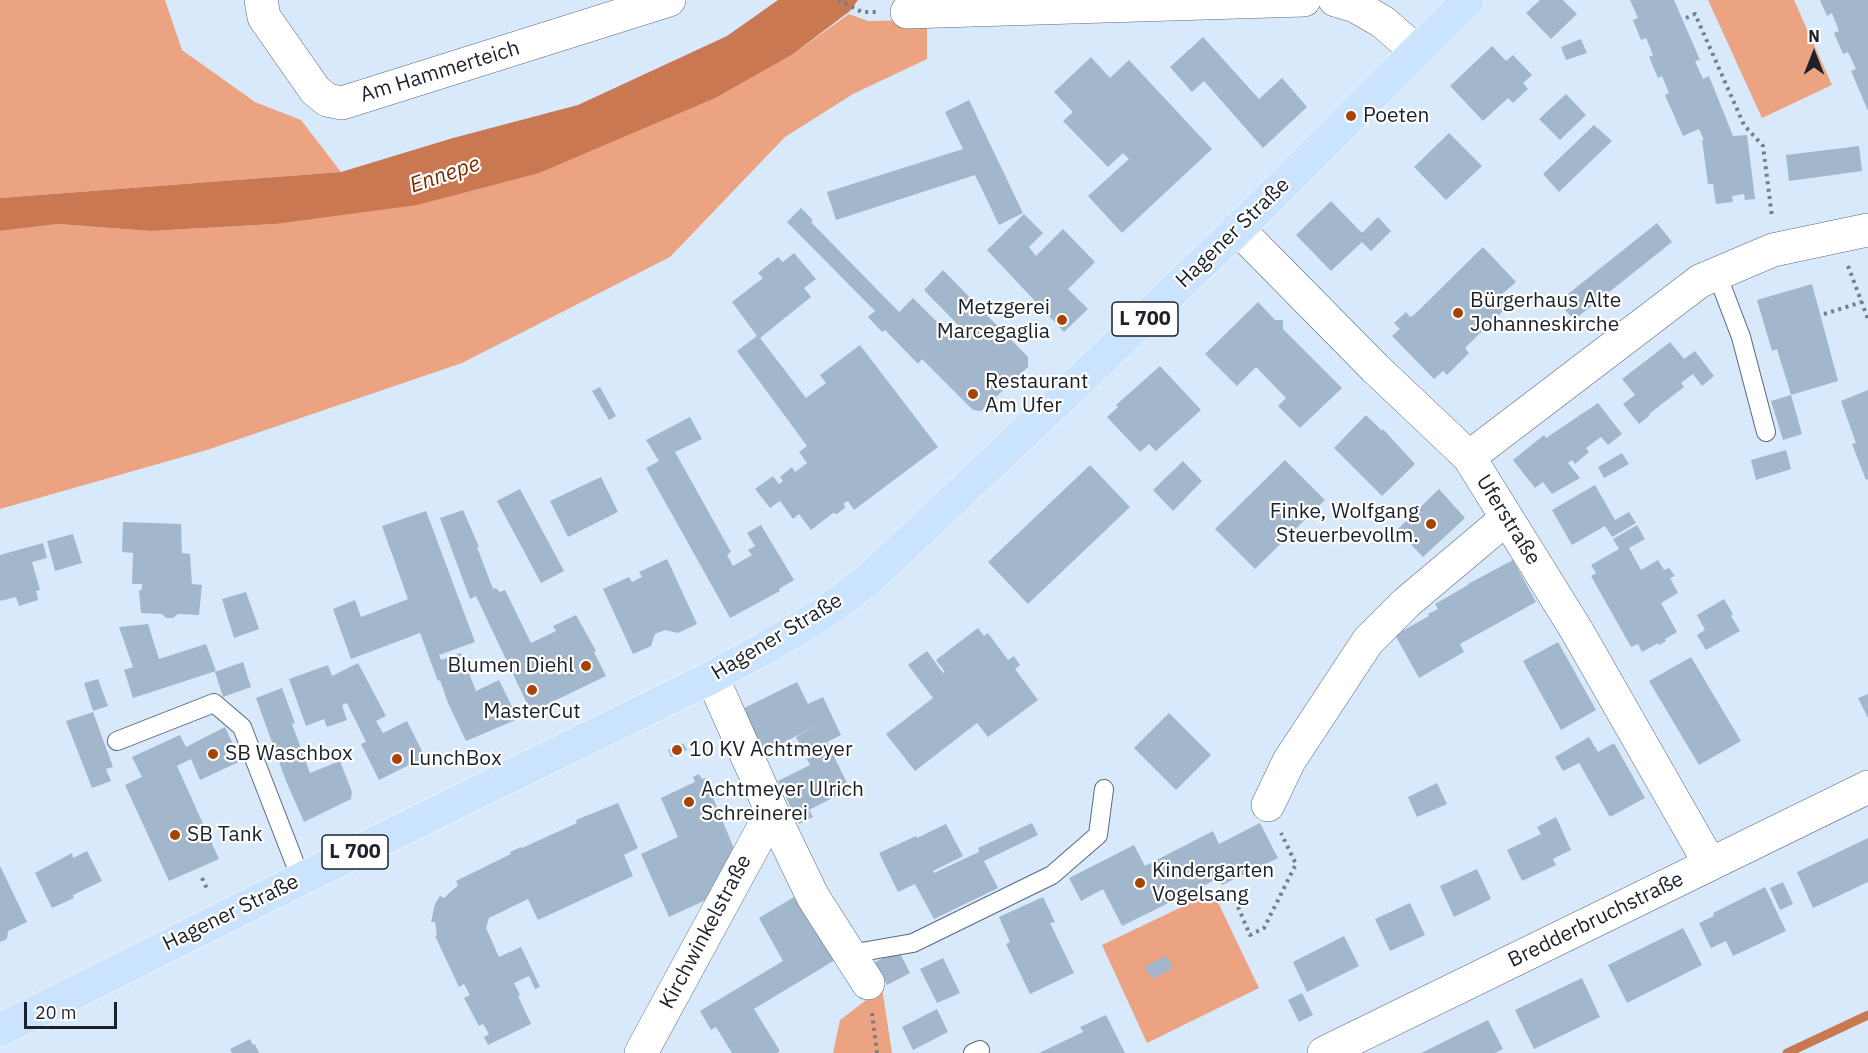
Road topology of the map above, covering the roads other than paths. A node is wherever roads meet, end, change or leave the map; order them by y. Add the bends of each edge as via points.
1 (261, 0) edge
2 (669, 0) edge
3 (1304, 0) edge
4 (1335, 0) edge
5 (1468, 0) edge
6 (907, 12) dead end
7 (1416, 51) junction
8 (1238, 229) junction
9 (1852, 234) edge
10 (1717, 274) junction
11 (1766, 432) dead end
12 (1469, 457) junction
13 (1507, 518) junction
14 (712, 676) junction
15 (117, 741) dead end
16 (1868, 787) edge
17 (1104, 789) dead end
18 (1268, 805) road end
19 (772, 812) junction
20 (1710, 864) junction
21 (301, 879) junction
22 (850, 954) junction
23 (868, 983) road end
24 (0, 1030) edge
25 (641, 1053) edge
26 (1324, 1053) edge

1 - 2 street, Am Hammerteich via 264,17 315,90 327,100 342,103
3 - 6 street
4 - 7 street via 1383,22
5 - 7 main road, Hagener Straße / L 700
7 - 8 main road, Hagener Straße / L 700
8 - 12 street, Uferstraße
8 - 14 main road, Hagener Straße / L 700 via 868,580 824,613
9 - 10 street via 1777,250
10 - 11 lane via 1741,337
10 - 12 street via 1700,281
12 - 13 street, Uferstraße
13 - 18 street via 1406,603 1368,641 1289,761
13 - 20 street, Uferstraße via 1577,631
14 - 19 street
14 - 21 main road, Hagener Straße / L 700
15 - 21 lane via 214,703 242,727
16 - 20 street, Bredderbruchstraße
17 - 22 lane via 1098,835 1052,875 913,943
19 - 22 street via 813,897
19 - 25 street, Kirchwinkelstraße
20 - 26 street, Bredderbruchstraße
21 - 24 main road, Hagener Straße / L 700
22 - 23 street

